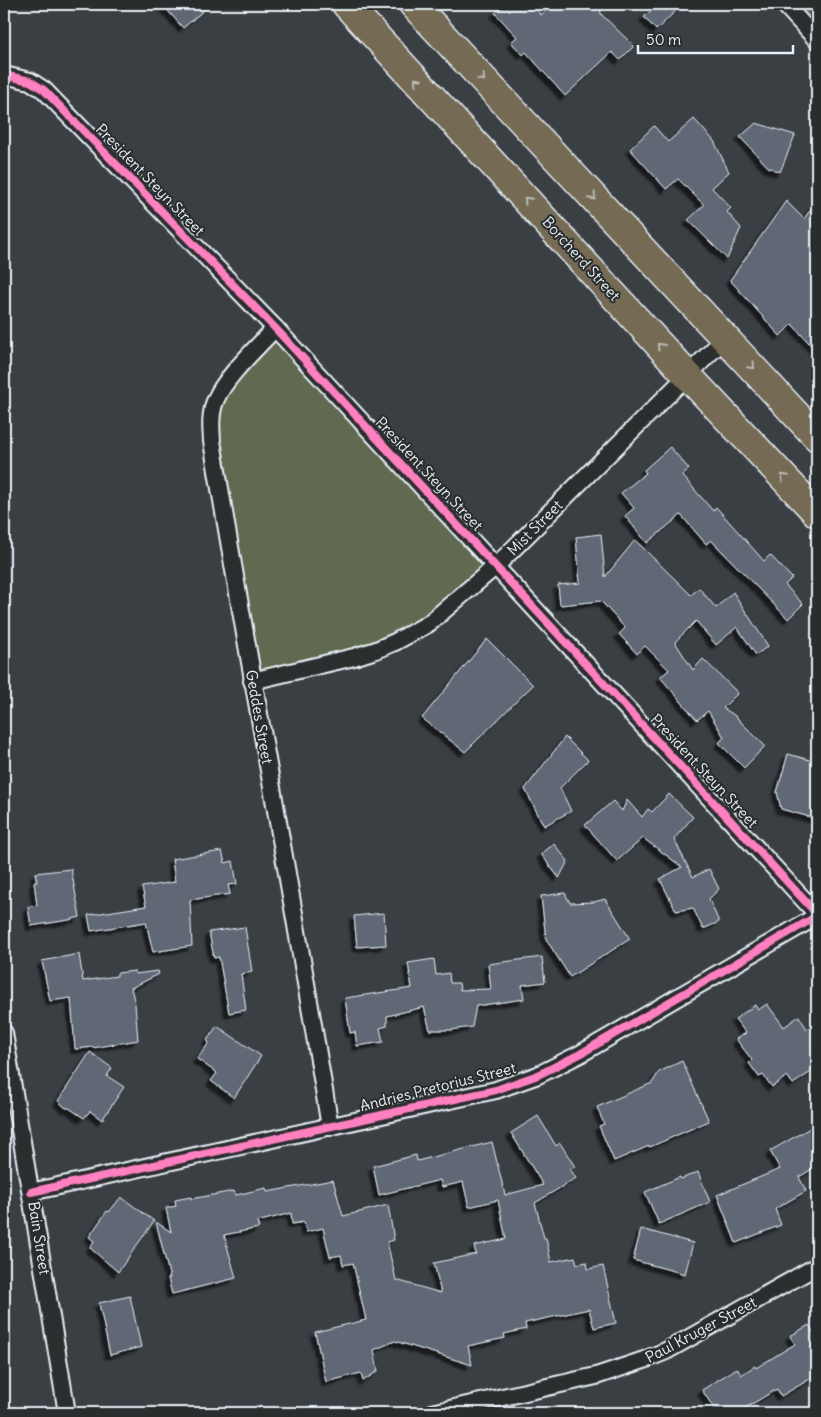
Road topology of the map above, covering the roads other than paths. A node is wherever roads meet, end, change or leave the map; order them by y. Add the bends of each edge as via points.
1 (346, 4) edge
2 (413, 4) edge
3 (784, 4) edge
4 (817, 40) edge
5 (4, 76) edge
6 (275, 328) junction
7 (726, 337) junction
8 (688, 376) junction
9 (817, 437) edge
10 (817, 513) edge
11 (496, 566) junction
12 (252, 681) junction
13 (817, 915) edge
14 (4, 1034) edge
15 (330, 1127) junction
16 (31, 1192) junction
17 (817, 1266) edge
18 (67, 1413) edge
19 (432, 1413) edge

8 -> 1 highway, Borcherd Street
2 -> 7 highway
3 - 4 street
5 - 6 street, President Steyn Street via 30,81 44,90
6 - 11 street, President Steyn Street
6 - 12 street, Geddes Street via 216,398 210,425
7 - 8 street, Mist Street
7 -> 9 highway
10 -> 8 highway, Borcherd Street
8 - 11 street, Mist Street
11 - 12 street, Mist Street via 428,624 396,642 354,657
11 - 13 street, President Steyn Street
12 - 15 street, Geddes Street via 288,870
13 - 15 street, Andries Pretorius Street via 580,1054 538,1075 496,1090
14 - 16 street, Bain Street
15 - 16 street, Andries Pretorius Street
16 - 18 street, Bain Street
17 - 19 street, Paul Kruger Street via 666,1351 644,1360 596,1376

